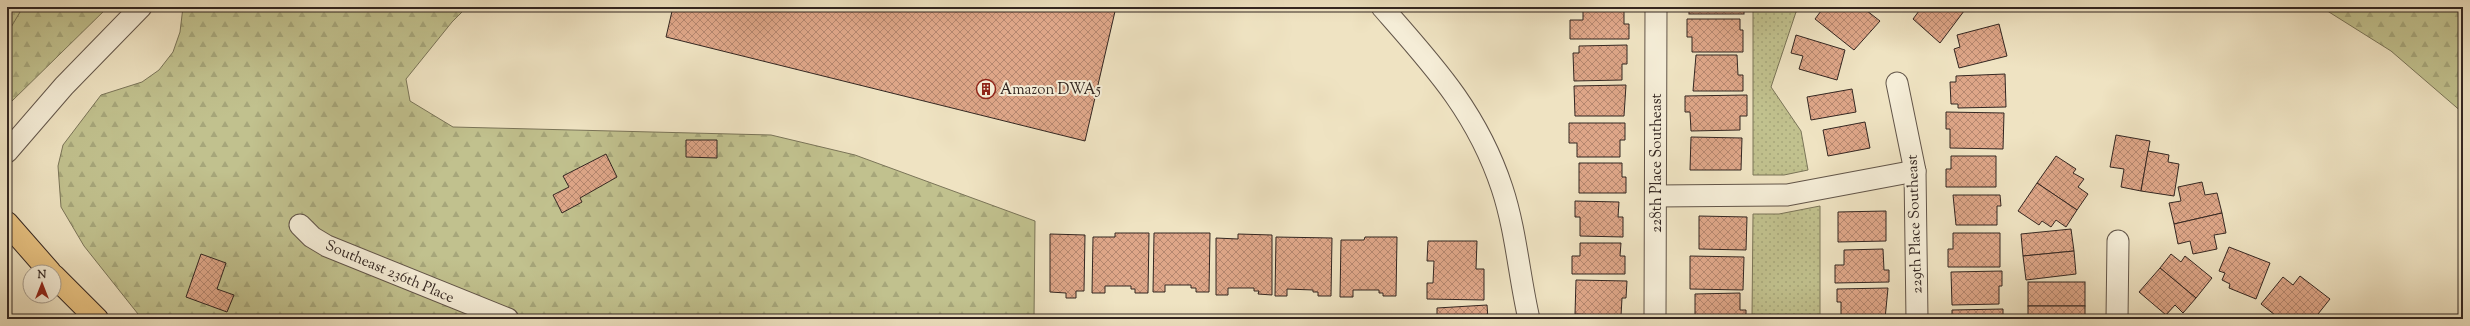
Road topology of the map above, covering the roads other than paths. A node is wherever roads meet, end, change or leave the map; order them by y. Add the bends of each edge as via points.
1 (141, 7) edge
2 (1382, 7) edge
3 (1656, 7) edge
4 (1897, 83) dead end
5 (7, 152) edge
6 (1915, 171) junction
7 (1656, 196) junction
8 (7, 223) edge
9 (300, 225) dead end
10 (2118, 241) dead end
11 (43, 264) edge
12 (62, 284) edge
13 (1521, 285) junction
14 (98, 319) edge
15 (508, 319) edge
16 (1520, 319) edge
17 (1529, 319) edge
18 (1655, 319) edge
19 (1917, 319) edge
20 (2117, 319) edge

1 - 5 street via 64,86
2 - 13 street via 1447,82 1474,124 1502,188
3 - 7 street, 228th Place Southeast
4 - 6 street, 229th Place Southeast
6 - 7 street via 1787,195
6 - 19 street, 229th Place Southeast
7 - 18 street, 228th Place Southeast
8 - 11 main road
9 - 15 street, Southeast 236th Place via 312,237 327,246
10 - 20 street
12 - 14 main road
13 - 16 street
13 - 17 street

